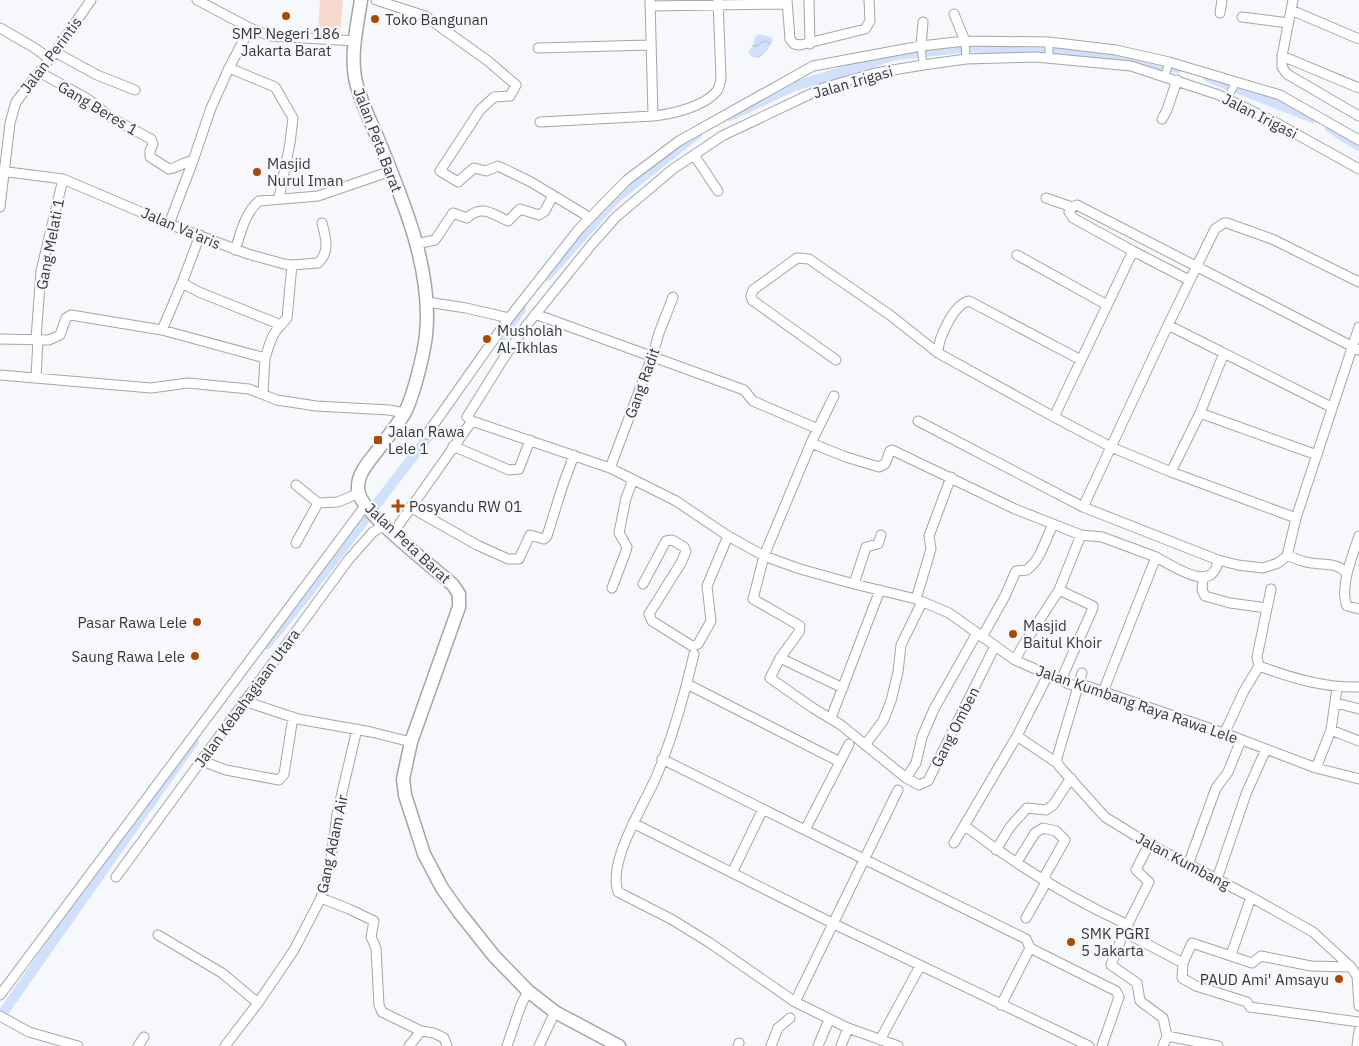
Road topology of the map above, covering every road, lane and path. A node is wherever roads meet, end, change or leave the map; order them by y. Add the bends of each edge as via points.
1 (91, 0) edge
2 (197, 0) edge
3 (361, 0) edge
4 (376, 0) edge
5 (809, 0) edge
6 (869, 0) edge
7 (1222, 0) edge
8 (1293, 0) edge
9 (787, 2) edge
10 (650, 3) edge
11 (718, 3) edge
12 (1291, 10) junction
13 (1220, 13) dead end
14 (954, 14) dead end
15 (1242, 17) dead end
16 (923, 22) dead end
17 (1288, 23) junction
18 (0, 28) edge
19 (250, 28) junction
20 (1359, 39) edge
21 (356, 41) junction
22 (810, 44) junction
23 (965, 44) junction
24 (650, 45) junction
25 (538, 48) dead end
26 (1049, 50) junction
27 (922, 55) junction
28 (52, 56) junction
29 (1282, 56) junction
30 (966, 57) junction
31 (1115, 57) junction
32 (1168, 63) junction
33 (229, 68) junction
34 (39, 72) junction
35 (1165, 74) junction
36 (1176, 80) junction
37 (1359, 88) edge
38 (135, 90) dead end
39 (1232, 90) junction
40 (1163, 114) dead end
41 (653, 116) junction
42 (1359, 116) edge
43 (540, 122) dead end
44 (1359, 140) edge
45 (694, 155) junction
46 (193, 161) junction
47 (1359, 169) edge
48 (2, 171) edge
49 (391, 171) junction
50 (63, 179) junction
51 (718, 191) dead end
52 (553, 195) junction
53 (279, 198) junction
54 (1046, 198) dead end
55 (0, 207) edge
56 (1072, 207) junction
57 (588, 219) junction
58 (322, 223) dead end
59 (169, 224) junction
60 (200, 235) junction
61 (416, 244) junction
62 (235, 250) junction
63 (1133, 251) junction
64 (1017, 255) dead end
65 (292, 266) junction
66 (1196, 266) junction
67 (1189, 280) junction
68 (1359, 282) edge
69 (182, 283) junction
70 (673, 297) dead end
71 (427, 302) junction
72 (1107, 305) junction
73 (535, 314) junction
74 (509, 318) junction
75 (281, 325) junction
76 (1168, 325) junction
77 (1359, 327) edge
78 (162, 330) junction
79 (0, 339) edge
80 (37, 339) junction
81 (1356, 349) edge
82 (1224, 352) junction
83 (938, 353) junction
84 (265, 358) junction
85 (652, 358) junction
86 (836, 360) dead end
87 (1081, 360) junction
88 (0, 374) edge
89 (36, 378) junction
90 (263, 394) junction
91 (834, 396) dead end
92 (1331, 407) junction
93 (405, 413) junction
94 (1200, 413) junction
95 (1054, 417) junction
96 (472, 421) junction
97 (918, 421) dead end
98 (818, 428) junction
99 (427, 434) dead end
100 (530, 440) junction
101 (811, 443) junction
102 (453, 446) junction
103 (1111, 447) junction
104 (574, 455) junction
105 (1316, 455) junction
106 (610, 468) junction
107 (1171, 472) junction
108 (951, 477) junction
109 (633, 480) junction
110 (296, 486) dead end
111 (358, 493) junction
112 (318, 503) junction
113 (365, 506) junction
114 (410, 507) junction
115 (1083, 507) junction
116 (1296, 518) junction
117 (1053, 524) junction
118 (387, 528) junction
119 (881, 535) dead end
120 (1081, 535) junction
121 (728, 536) junction
122 (1359, 536) edge
123 (296, 543) dead end
124 (764, 556) junction
125 (1290, 556) junction
126 (1156, 557) junction
127 (1218, 560) junction
128 (1346, 574) junction
129 (1203, 578) junction
130 (643, 584) dead end
131 (854, 584) junction
132 (612, 588) dead end
133 (1271, 589) dead end
134 (880, 590) junction
135 (1059, 590) junction
136 (919, 600) junction
137 (1266, 608) junction
138 (1359, 609) edge
139 (289, 610) junction
140 (301, 621) junction
141 (980, 635) junction
142 (995, 646) junction
143 (694, 654) dead end
144 (780, 658) junction
145 (1015, 660) junction
146 (1259, 666) junction
147 (1082, 673) dead end
148 (1048, 675) junction
149 (1061, 680) junction
150 (687, 684) junction
151 (1077, 686) junction
152 (843, 688) junction
153 (1338, 688) junction
154 (1359, 688) edge
155 (1102, 692) junction
156 (244, 701) junction
157 (1336, 703) junction
158 (1359, 709) edge
159 (293, 717) junction
160 (831, 718) junction
161 (357, 729) junction
162 (1331, 730) junction
163 (1224, 734) junction
164 (1016, 736) junction
165 (1241, 740) junction
166 (1359, 741) edge
167 (410, 742) junction
168 (848, 744) dead end
169 (865, 745) junction
170 (1266, 749) junction
171 (662, 759) junction
172 (202, 761) junction
173 (840, 762) junction
174 (1057, 763) junction
175 (1316, 768) junction
176 (906, 778) junction
177 (1071, 778) junction
178 (1359, 779) edge
179 (898, 790) dead end
180 (762, 809) junction
181 (634, 823) junction
182 (965, 826) junction
183 (805, 830) junction
184 (954, 843) dead end
185 (1149, 844) junction
186 (996, 850) junction
187 (863, 859) junction
188 (1017, 862) junction
189 (1188, 865) junction
190 (732, 872) junction
191 (116, 877) dead end
192 (1217, 879) junction
193 (1045, 880) junction
194 (1252, 897) junction
195 (321, 898) junction
196 (1026, 918) dead end
197 (834, 924) junction
198 (1126, 929) junction
199 (158, 935) dead end
200 (1030, 948) junction
201 (1230, 955) junction
202 (1183, 963) junction
203 (920, 966) junction
204 (1351, 967) junction
205 (1358, 976) edge
206 (528, 991) junction
207 (0, 995) edge
208 (795, 1002) junction
209 (258, 1003) junction
210 (1002, 1005) junction
211 (1359, 1006) edge
212 (554, 1012) junction
213 (0, 1016) edge
214 (790, 1018) dead end
215 (829, 1020) junction
216 (1359, 1022) edge
217 (848, 1028) junction
218 (421, 1031) junction
219 (1359, 1031) edge
220 (1167, 1036) junction
221 (144, 1037) dead end
222 (880, 1040) junction
223 (78, 1046) edge
224 (138, 1046) edge
225 (225, 1046) edge
226 (409, 1046) edge
227 (447, 1046) edge
228 (507, 1046) edge
229 (540, 1046) edge
230 (618, 1046) edge
231 (771, 1046) edge
232 (818, 1046) edge
233 (841, 1046) edge
234 (898, 1046) edge
235 (1089, 1046) edge
236 (1102, 1046) edge
237 (1163, 1046) edge
238 (1218, 1046) edge
239 (1357, 1046) edge

1 - 28 street, Jalan Perintis
2 - 19 street
3 - 21 main road, Jalan Peta Barat
4 - 52 street via 426,16 516,85 510,96 494,97 480,110 440,171 458,182 474,168 486,171 498,166
5 - 22 street
6 - 22 street via 870,22 865,29
7 - 13 street
8 - 12 street
9 - 11 street
9 - 22 street via 790,39 794,44
10 - 11 street
10 - 24 street
11 - 41 street via 721,79 718,90 684,111
12 - 17 street
12 - 20 street
14 - 23 street
15 - 17 street
16 - 27 street
17 - 29 street
18 - 28 street
19 - 21 street via 270,36
19 - 33 street
21 - 49 main road, Jalan Peta Barat via 356,85
23 - 26 street
23 - 27 street
23 - 30 street
24 - 25 street
24 - 41 street
26 - 30 street, Jalan Irigasi via 1036,56
26 - 31 street, Jalan Irigasi
26 - 31 street
27 - 30 street, Jalan Irigasi
27 - 45 street, Jalan Irigasi via 875,74 823,88 722,136
27 - 57 street via 813,66 679,141 627,180
28 - 34 street, Jalan Perintis
28 - 38 street
29 - 37 street
29 - 42 street via 1282,67 1287,74
31 - 32 street
31 - 35 street, Jalan Irigasi via 1131,66
32 - 35 street
32 - 39 street
33 - 46 street via 210,108
33 - 53 street via 275,87 293,118
34 - 46 street, Gang Beres 1 via 151,139 150,157 169,170 185,161
34 - 48 street, Jalan Perintis via 16,102
35 - 36 street, Jalan Irigasi
36 - 39 street, Jalan Irigasi
36 - 40 street
39 - 44 street via 1280,95
39 - 47 street, Jalan Irigasi via 1273,121
41 - 43 street
45 - 51 street
45 - 73 street, Jalan Irigasi via 672,169 616,217
46 - 59 street
48 - 50 street, Jalan Va'aris
48 - 55 street, Jalan Perintis
49 - 53 street, Jalan Va'aris via 318,196
49 - 61 main road, Jalan Peta Barat
50 - 59 street, Jalan Va'aris
50 - 80 street, Gang Melati 1 via 41,271
52 - 57 street
52 - 61 street via 540,215 520,210 508,221 482,210 467,218 453,213 435,240
53 - 62 street, Jalan Va'aris via 259,200 252,206
54 - 56 street
56 - 63 street via 1069,212 1073,218
56 - 66 street via 1077,205
57 - 74 street
58 - 65 street via 327,240 324,258 318,263
59 - 60 street, Jalan Va'aris
60 - 62 street, Jalan Va'aris
60 - 69 street
61 - 71 main road, Jalan Peta Barat
62 - 65 street
63 - 67 street
63 - 72 street
64 - 72 street
65 - 75 street via 287,318
66 - 67 street
66 - 68 street via 1215,229 1228,223 1272,239
66 - 81 street
67 - 76 street
69 - 75 street
69 - 78 street
70 - 85 street, Gang Radit
71 - 74 street
71 - 93 main road, Jalan Peta Barat via 421,362
72 - 87 street
73 - 85 street
73 - 96 street, Jalan Irigasi via 468,415
74 - 99 street
75 - 84 street
76 - 82 street
76 - 103 street
77 - 81 street
78 - 80 street via 71,315 66,318 60,335 49,340
78 - 84 street
79 - 80 street
80 - 89 street, Gang Melati 1
81 - 92 street
82 - 92 street
82 - 94 street
83 - 86 street via 809,259 797,258 753,290 752,300
83 - 87 street via 941,335 959,306 969,301
83 - 95 street
84 - 90 street
85 - 98 street via 744,390 753,401
85 - 106 street, Gang Radit
87 - 95 street
88 - 89 street
89 - 90 street via 151,388 188,383 249,389
90 - 93 street via 278,400 316,406
91 - 98 street
92 - 105 street
93 - 111 main road, Jalan Peta Barat via 362,471
94 - 105 street
94 - 107 street
95 - 103 street
96 - 100 street, Jalan Kumbang Raya Rawa Lele
96 - 102 street
97 - 115 street
98 - 101 street
100 - 102 street via 519,468 509,470
100 - 104 street, Jalan Kumbang Raya Rawa Lele
101 - 108 street via 879,467 885,464 892,450
101 - 124 street
102 - 114 street
103 - 107 street
103 - 115 street
104 - 106 street, Jalan Kumbang Raya Rawa Lele
104 - 114 street via 562,484 548,536 544,539 530,535 519,559 508,559 477,545
105 - 116 street
106 - 109 street, Jalan Kumbang Raya Rawa Lele
107 - 116 street
108 - 117 street
108 - 136 street via 929,536 931,549
109 - 121 street, Jalan Kumbang Raya Rawa Lele via 676,501
109 - 132 street via 619,533 627,547
110 - 112 street
111 - 112 street via 338,502
111 - 113 main road, Jalan Peta Barat
112 - 123 street
113 - 118 main road, Jalan Peta Barat
113 - 139 street
114 - 118 street
115 - 127 street
116 - 125 street
117 - 120 street
117 - 141 street via 1035,562 1028,570 1016,571 1005,596
118 - 140 street, Jalan Kebahagiaan Utara via 373,532
118 - 167 main road, Jalan Peta Barat via 453,585 459,594 457,616
119 - 131 street via 878,544 866,547
120 - 126 street via 1102,536
120 - 135 street
121 - 124 street, Jalan Kumbang Raya Rawa Lele
121 - 130 street via 707,586 712,620 698,644 692,646 652,621 649,614 681,563 686,551 684,547 672,540 666,541
122 - 128 street
124 - 131 street, Jalan Kumbang Raya Rawa Lele
124 - 144 street via 753,599 800,626
125 - 127 street via 1262,568
125 - 128 street via 1309,563 1339,567
126 - 129 street
126 - 155 street
127 - 129 street via 1211,576
128 - 138 street via 1346,605
129 - 137 street via 1205,596
131 - 134 street, Jalan Kumbang Raya Rawa Lele
133 - 137 street
134 - 136 street, Jalan Kumbang Raya Rawa Lele
134 - 152 street
135 - 145 street
135 - 149 street via 1093,606
136 - 141 street, Jalan Kumbang Raya Rawa Lele via 949,613
136 - 169 street via 901,645 891,701
137 - 146 street via 1257,658
139 - 140 street
139 - 207 street
140 - 156 street, Jalan Kebahagiaan Utara
141 - 142 street, Jalan Kumbang Raya Rawa Lele
141 - 176 street via 934,709 916,763
142 - 145 street, Jalan Kumbang Raya Rawa Lele
142 - 176 street, Gang Omben via 928,781 918,785
143 - 150 street
144 - 152 street
144 - 160 street via 770,678
145 - 148 street, Jalan Kumbang Raya Rawa Lele
146 - 153 street via 1289,677
146 - 163 street
147 - 151 street
148 - 149 street, Jalan Kumbang Raya Rawa Lele
148 - 164 street
149 - 151 street, Jalan Kumbang Raya Rawa Lele
150 - 171 street
150 - 173 street
151 - 155 street, Jalan Kumbang Raya Rawa Lele via 1084,685
151 - 174 street
152 - 160 street
153 - 154 street
153 - 157 street
155 - 163 street, Jalan Kumbang Raya Rawa Lele
156 - 159 street
156 - 172 street, Jalan Kebahagiaan Utara
157 - 158 street
157 - 162 street
159 - 161 street
159 - 172 street via 284,774 279,780 226,770
160 - 169 street
161 - 167 street
161 - 195 street, Gang Adam Air
162 - 166 street
162 - 175 street
163 - 165 street, Jalan Kumbang Raya Rawa Lele
164 - 174 street, Jalan Kumbang
164 - 182 street
165 - 170 street, Jalan Kumbang Raya Rawa Lele
165 - 189 street via 1228,772 1216,788
167 - 206 main road, Jalan Peta Barat via 403,779 424,854 459,912 494,956
168 - 173 street
169 - 176 street
170 - 175 street, Jalan Kumbang Raya Rawa Lele
170 - 192 street via 1246,794
171 - 180 street
171 - 181 street
172 - 191 street, Jalan Kebahagiaan Utara
173 - 183 street
174 - 177 street, Jalan Kumbang
175 - 178 street, Jalan Kumbang Raya Rawa Lele
177 - 185 street, Jalan Kumbang via 1105,817
177 - 186 street via 1046,810 1027,808
179 - 187 street
180 - 183 street
180 - 190 street
181 - 190 street
181 - 208 street via 616,875 618,892 710,943
182 - 184 street
182 - 186 street
183 - 187 street
185 - 189 street, Jalan Kumbang
185 - 198 street via 1136,870 1149,882
186 - 188 street
187 - 197 street
187 - 200 street via 1026,939
188 - 193 street
188 - 193 street via 1035,833 1043,828 1056,831 1065,840
189 - 192 street, Jalan Kumbang
190 - 197 street
192 - 194 street, Jalan Kumbang
193 - 196 street
193 - 198 street
194 - 201 street
194 - 204 street, Jalan Kumbang via 1312,932
195 - 209 street, Gang Adam Air via 294,950
195 - 218 street via 374,922 371,937 376,948 382,1012
197 - 203 street
197 - 208 street
198 - 202 street
198 - 220 street via 1111,965 1137,983 1140,1001 1163,1018
199 - 209 street via 222,973
200 - 210 street
200 - 236 street via 1116,991 1119,997
201 - 202 street via 1192,943
201 - 204 street via 1252,963 1261,956 1311,966
202 - 216 street via 1182,978 1196,986 1246,1002 1250,1007
203 - 210 street
203 - 222 street
204 - 205 street, Jalan Kumbang
205 - 211 street, Jalan Kumbang
206 - 212 main road, Jalan Peta Barat
206 - 228 street
208 - 215 street
209 - 225 street, Gang Adam Air
210 - 235 street
212 - 229 street
212 - 230 main road, Jalan Peta Barat
213 - 223 street via 29,1032
214 - 231 street via 778,1028
215 - 217 street
215 - 232 street
217 - 222 street
217 - 233 street
218 - 226 street
218 - 227 street via 444,1038
219 - 239 street
220 - 237 street
220 - 238 street
221 - 224 street
222 - 234 street

